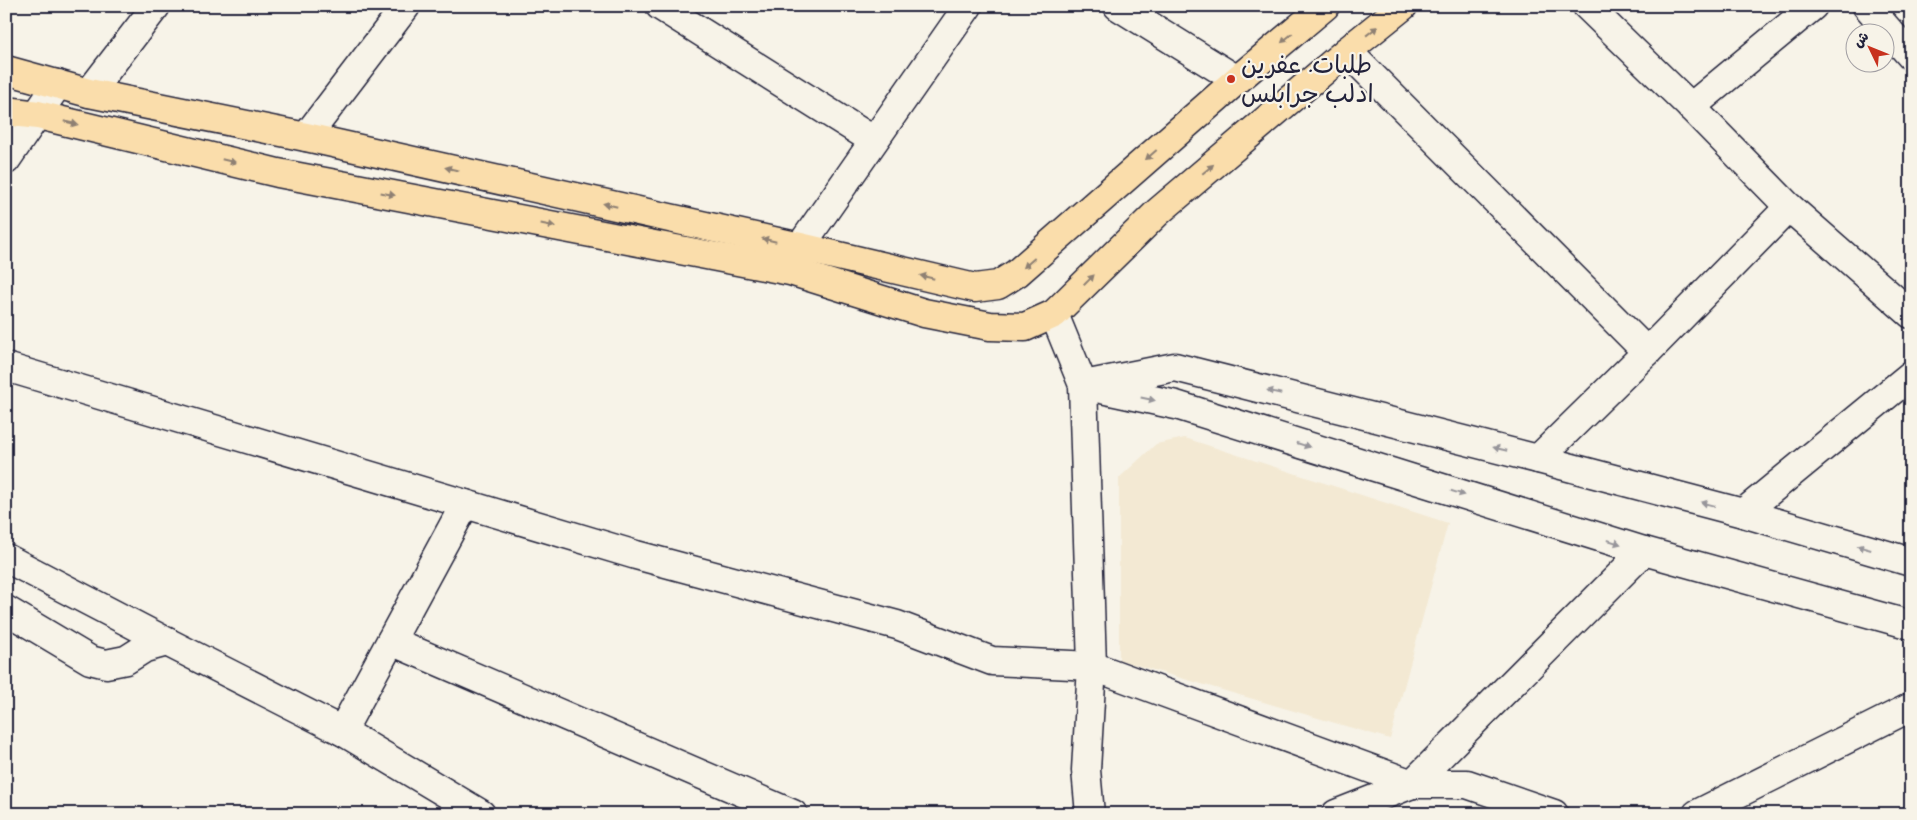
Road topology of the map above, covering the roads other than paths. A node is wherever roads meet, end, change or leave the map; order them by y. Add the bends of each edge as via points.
1 (156, 6) edge
2 (406, 6) edge
3 (660, 6) edge
4 (968, 6) edge
5 (1118, 6) edge
6 (1325, 6) edge
7 (1403, 6) edge
8 (1586, 6) edge
9 (1812, 6) edge
10 (1867, 6) edge
11 (1346, 51) junction
12 (1911, 56) edge
13 (6, 70) edge
14 (1237, 80) junction
15 (58, 84) junction
16 (89, 93) junction
17 (1691, 107) junction
18 (6, 111) edge
19 (38, 115) junction
20 (306, 137) junction
21 (873, 140) junction
22 (6, 160) edge
23 (1789, 207) junction
24 (800, 247) junction
25 (1054, 314) junction
26 (1911, 314) edge
27 (1648, 352) junction
28 (6, 367) edge
29 (1911, 375) edge
30 (1083, 385) junction
31 (1538, 459) junction
32 (466, 504) junction
33 (1743, 513) junction
34 (1644, 551) junction
35 (6, 558) edge
36 (1911, 562) edge
37 (6, 610) edge
38 (1911, 625) edge
39 (391, 641) junction
40 (167, 642) junction
41 (1092, 666) junction
42 (1911, 707) edge
43 (342, 732) junction
44 (1412, 784) junction
45 (759, 807) edge
46 (481, 814) edge
47 (793, 814) edge
48 (1090, 814) edge
49 (1336, 814) edge
50 (1554, 814) edge
51 (1697, 814) edge

1 - 16 street
2 - 20 street
3 - 21 street
4 - 21 street
5 - 14 street
6 -> 14 main road
11 -> 7 main road
8 - 17 street
9 - 17 street
10 - 12 street
25 -> 11 main road via 1158,212
11 - 27 street
13 - 15 main road
14 -> 24 main road via 1017,273 998,285 975,288
15 - 16 main road
15 - 19 street
16 - 20 main road
17 - 23 street
18 - 19 main road
19 - 22 street
19 -> 25 main road via 278,173 790,271 924,313 990,326 1025,326
24 -> 20 main road
21 - 24 street
23 - 26 street
23 - 27 street
25 - 30 street
27 - 31 street
28 - 32 street
29 - 33 street
31 -> 30 street via 1175,367
30 -> 34 street via 1176,405
30 - 41 street
33 -> 31 street
32 - 39 street
32 - 41 street via 636,555 897,625 992,660
36 -> 33 street
34 - 38 street
34 - 44 street
35 - 40 street
37 - 40 street via 90,660 106,664 126,660 145,648
39 - 43 street
39 - 45 street
40 - 43 street
41 - 44 street
41 - 48 street via 1086,770
42 - 51 street
43 - 46 street
44 - 49 street
44 - 50 street via 1467,784
45 - 47 street

